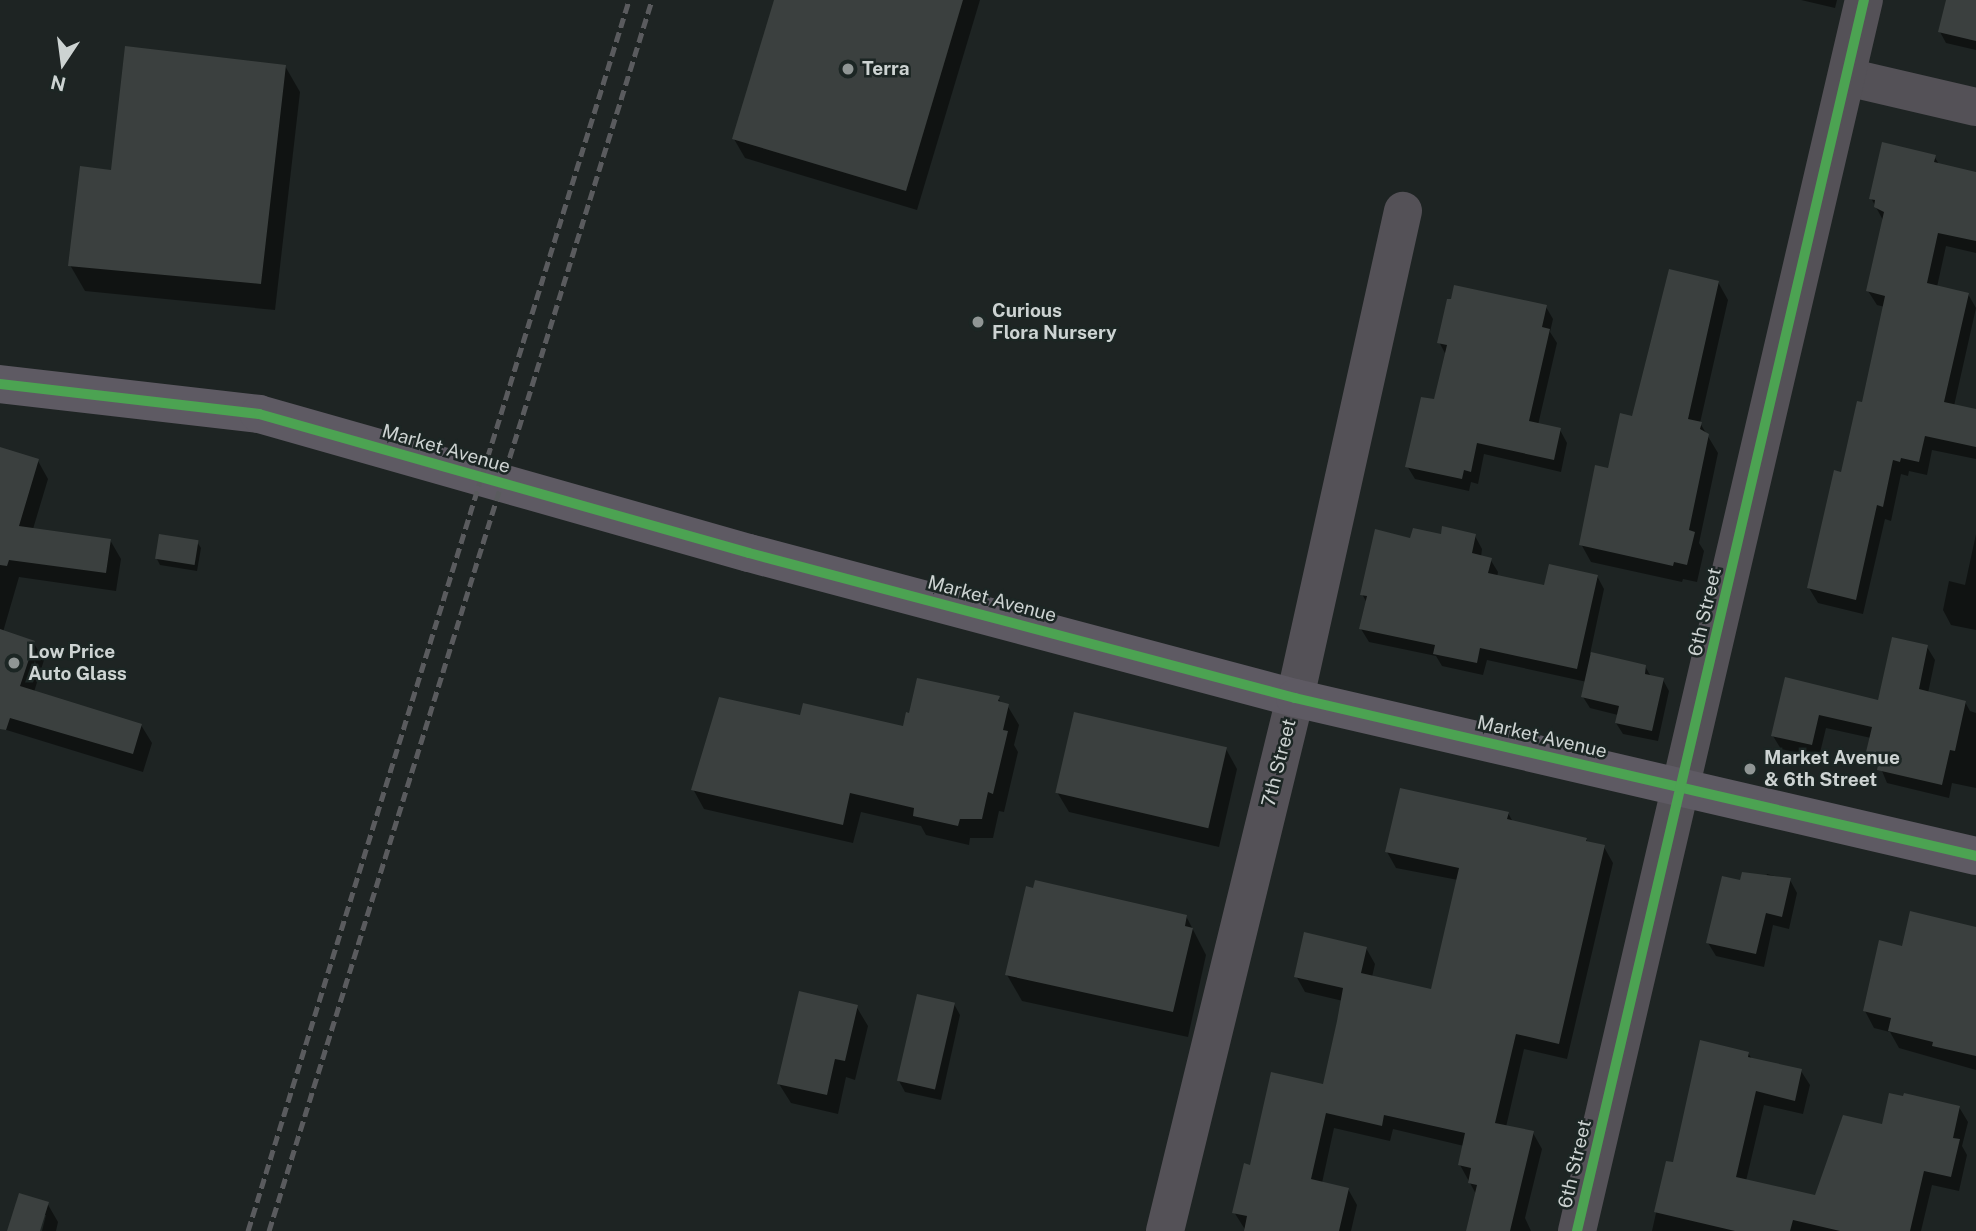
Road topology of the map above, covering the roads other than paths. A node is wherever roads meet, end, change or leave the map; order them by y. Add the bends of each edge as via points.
1 (1864, 0) edge
2 (1847, 77) junction
3 (1976, 107) edge
4 (1403, 211) dead end
5 (0, 384) edge
6 (1295, 698) junction
7 (1682, 787) junction
8 (1976, 856) edge
9 (1165, 1231) edge
10 (1577, 1231) edge

1 - 2 street, 6th Street
2 - 3 street
2 - 7 street, 6th Street
4 - 6 street, 7th Street
5 - 6 street, Market Avenue via 259,414 749,554
6 - 7 street, Market Avenue
6 - 9 street, 7th Street
7 - 8 street, Market Avenue
7 - 10 street, 6th Street

